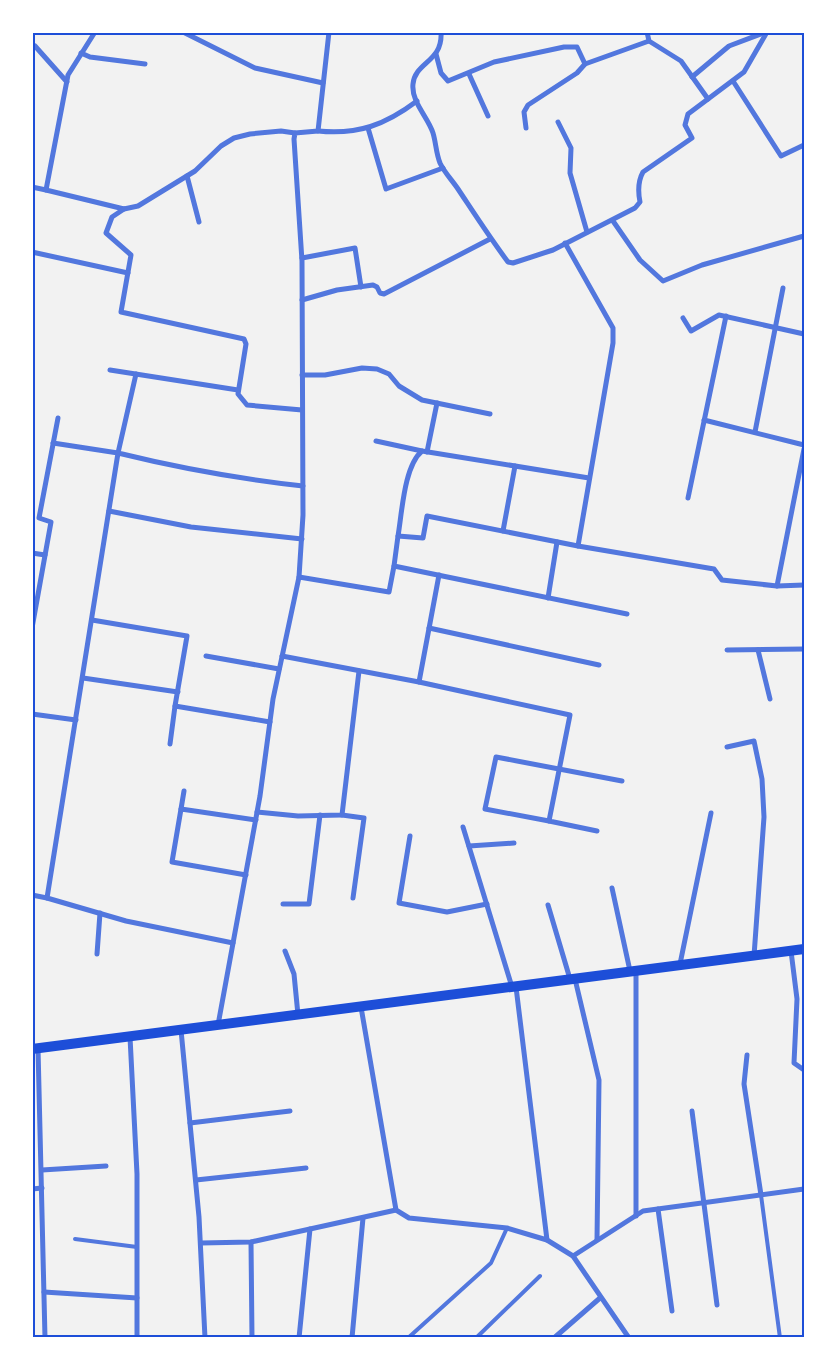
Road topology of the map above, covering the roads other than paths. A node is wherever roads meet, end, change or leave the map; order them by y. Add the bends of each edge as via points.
1 (94, 32) edge
2 (182, 32) edge
3 (329, 32) edge
4 (441, 32) edge
5 (647, 32) edge
6 (766, 32) edge
7 (649, 41) junction
8 (35, 46) dead end
9 (81, 53) junction
10 (436, 54) junction
11 (145, 64) dead end
12 (585, 64) junction
13 (469, 74) junction
14 (692, 77) junction
15 (733, 81) junction
16 (67, 82) junction
17 (323, 83) junction
18 (708, 99) junction
19 (417, 101) junction
20 (488, 116) dead end
21 (558, 122) dead end
22 (368, 128) junction
23 (526, 128) dead end
24 (318, 131) junction
25 (295, 132) junction
26 (804, 145) edge
27 (443, 168) junction
28 (187, 176) junction
29 (32, 187) edge
30 (46, 190) junction
31 (124, 209) junction
32 (613, 221) junction
33 (199, 222) dead end
34 (587, 232) junction
35 (804, 236) edge
36 (490, 239) junction
37 (565, 243) junction
38 (32, 252) edge
39 (302, 258) junction
40 (128, 274) junction
41 (361, 287) junction
42 (784, 288) dead end
43 (302, 300) junction
44 (726, 316) junction
45 (683, 318) dead end
46 (776, 327) junction
47 (804, 334) edge
48 (110, 370) dead end
49 (136, 374) junction
50 (302, 375) junction
51 (238, 390) junction
52 (436, 403) junction
53 (302, 410) junction
54 (490, 414) dead end
55 (58, 418) dead end
56 (704, 420) junction
57 (755, 432) junction
58 (376, 441) dead end
59 (53, 443) junction
60 (804, 445) edge
61 (804, 449) edge
62 (424, 451) junction
63 (118, 453) junction
64 (515, 466) junction
65 (589, 478) junction
66 (303, 486) junction
67 (688, 498) dead end
68 (109, 511) junction
69 (503, 531) junction
70 (398, 536) junction
71 (302, 539) junction
72 (557, 542) junction
73 (578, 546) junction
74 (32, 554) edge
75 (45, 555) junction
76 (394, 566) junction
77 (439, 575) junction
78 (299, 577) junction
79 (804, 585) edge
80 (777, 586) junction
81 (548, 598) junction
82 (627, 614) dead end
83 (92, 620) junction
84 (32, 628) edge
85 (429, 628) junction
86 (804, 649) edge
87 (727, 650) dead end
88 (758, 650) junction
89 (206, 656) dead end
90 (282, 656) junction
91 (599, 665) dead end
92 (279, 669) junction
93 (359, 671) junction
94 (83, 678) junction
95 (419, 682) junction
96 (178, 692) junction
97 (770, 699) dead end
98 (175, 706) junction
99 (32, 714) edge
100 (76, 720) junction
101 (270, 722) junction
102 (170, 744) dead end
103 (727, 747) dead end
104 (559, 769) junction
105 (622, 781) dead end
106 (184, 791) dead end
107 (181, 809) junction
108 (257, 812) junction
109 (711, 813) dead end
110 (320, 815) junction
111 (342, 815) junction
112 (256, 820) junction
113 (549, 821) junction
114 (463, 827) dead end
115 (597, 831) dead end
116 (410, 836) dead end
117 (514, 843) dead end
118 (469, 846) junction
119 (246, 875) junction
120 (612, 888) dead end
121 (32, 895) edge
122 (47, 898) junction
123 (353, 898) dead end
124 (282, 904) dead end
125 (487, 904) junction
126 (548, 905) dead end
127 (100, 913) junction
128 (233, 943) junction
129 (804, 949) edge
130 (285, 951) dead end
131 (791, 951) junction
132 (97, 954) dead end
133 (754, 956) junction
134 (680, 964) junction
135 (633, 970) junction
136 (572, 979) junction
137 (514, 987) junction
138 (361, 1007) junction
139 (298, 1015) junction
140 (218, 1025) junction
141 (181, 1030) junction
142 (130, 1036) junction
143 (35, 1048) edge
144 (747, 1055) dead end
145 (804, 1070) edge
146 (290, 1111) dead end
147 (692, 1111) dead end
148 (190, 1123) junction
149 (106, 1166) dead end
150 (306, 1168) dead end
151 (42, 1170) junction
152 (196, 1180) junction
153 (42, 1188) junction
154 (32, 1189) edge
155 (804, 1189) edge
156 (761, 1195) junction
157 (705, 1202) junction
158 (658, 1209) junction
159 (396, 1210) junction
160 (636, 1216) junction
161 (363, 1218) junction
162 (507, 1228) junction
163 (310, 1230) junction
164 (76, 1239) dead end
165 (547, 1240) junction
166 (597, 1240) junction
167 (251, 1242) junction
168 (201, 1243) junction
169 (137, 1247) junction
170 (572, 1256) junction
171 (540, 1276) dead end
172 (44, 1292) junction
173 (137, 1298) junction
174 (600, 1298) junction
175 (717, 1305) dead end
176 (672, 1311) dead end
177 (746, 1337) edge
178 (45, 1338) edge
179 (137, 1338) edge
180 (205, 1338) edge
181 (252, 1338) edge
182 (299, 1338) edge
183 (352, 1338) edge
184 (408, 1338) edge
185 (476, 1338) edge
186 (554, 1338) edge
187 (629, 1338) edge
188 (738, 1338) edge
189 (780, 1338) edge

1 - 9 street
2 - 17 street via 255,68
3 - 17 street
4 - 10 street
5 - 7 street
6 - 14 street via 729,46
6 - 15 street via 754,58
7 - 12 street
7 - 14 street via 674,56
8 - 16 street
9 - 11 street
9 - 16 street via 68,74
10 - 13 street via 441,73 448,81
10 - 19 street via 415,74 412,86
12 - 13 street via 577,47 572,46 494,62
12 - 23 street via 577,74 528,104 524,112
13 - 20 street
14 - 18 street
15 - 18 street
15 - 26 street via 781,156
16 - 30 street
17 - 24 street
18 - 32 street via 685,118 692,138 643,172 639,185 640,202
19 - 22 street via 402,113
19 - 27 street via 433,133
21 - 34 street via 570,148 570,173
22 - 24 street via 340,133
22 - 27 street via 386,189
24 - 25 street
25 - 28 street via 258,133 234,138
25 - 39 street
27 - 36 street
28 - 31 street via 144,203
28 - 33 street
29 - 30 street
30 - 31 street
31 - 40 street via 112,217 106,233 131,255
32 - 34 street
32 - 35 street via 640,260 663,281 702,265
34 - 37 street
36 - 37 street via 508,262 513,263
36 - 41 street via 384,294 373,285
37 - 65 street via 613,328 613,344
38 - 40 street
39 - 41 street via 355,248
39 - 43 street
40 - 51 street via 121,312 244,339 246,344
41 - 43 street
42 - 46 street
43 - 50 street
44 - 45 street via 719,315 692,331
44 - 46 street
44 - 56 street
46 - 47 street
46 - 57 street
48 - 49 street
49 - 51 street
49 - 63 street
50 - 52 street via 377,369 389,374 413,395
50 - 53 street
51 - 53 street via 241,400 247,405
52 - 54 street
52 - 62 street
53 - 66 street
55 - 59 street
56 - 57 street
56 - 67 street
57 - 60 street
58 - 62 street
59 - 63 street
59 - 75 street via 39,518 51,522
61 - 80 street
62 - 64 street
62 - 70 street via 415,457 409,475
63 - 66 street via 227,477
63 - 68 street
64 - 65 street
64 - 69 street
65 - 73 street
66 - 71 street
68 - 71 street via 192,527
68 - 83 street
69 - 70 street via 427,516 423,538
69 - 72 street
70 - 76 street
71 - 78 street
72 - 73 street
72 - 81 street
73 - 80 street via 714,570 722,580
74 - 75 street
75 - 84 street
76 - 77 street
76 - 78 street via 389,592
77 - 81 street
77 - 85 street
78 - 90 street
79 - 80 street
81 - 82 street
83 - 94 street
83 - 96 street via 187,636
85 - 91 street
85 - 95 street
86 - 88 street
87 - 88 street
88 - 97 street
89 - 92 street
90 - 92 street
90 - 93 street
92 - 101 street
93 - 95 street
93 - 111 street
94 - 96 street
94 - 100 street
95 - 104 street via 570,715
96 - 98 street
98 - 101 street
98 - 102 street
99 - 100 street
100 - 122 street
101 - 108 street
103 - 133 street via 754,741 762,779 764,817
104 - 105 street
104 - 113 street
104 - 113 street via 496,756 485,810
106 - 107 street
107 - 112 street
107 - 119 street via 172,862
108 - 110 street
108 - 112 street
109 - 134 street
110 - 111 street
110 - 124 street via 310,904
111 - 123 street via 364,818
112 - 119 street
113 - 115 street
114 - 118 street
116 - 125 street via 398,902 447,912
117 - 118 street
118 - 125 street
119 - 128 street
120 - 135 street
121 - 122 street
122 - 127 street
125 - 137 street
126 - 136 street
127 - 128 street
127 - 132 street
128 - 140 street
129 - 131 main road
130 - 139 street via 294,974
131 - 133 main road
131 - 145 street via 797,999 794,1063
133 - 134 main road
134 - 135 main road
135 - 136 main road
135 - 160 street
136 - 137 main road
136 - 166 street via 599,1080
137 - 138 main road
137 - 165 street
138 - 139 main road
138 - 159 street
139 - 140 main road
140 - 141 main road
141 - 142 main road
141 - 148 street
142 - 143 main road
142 - 169 street
143 - 151 street
144 - 156 street via 744,1084
146 - 148 street
147 - 157 street
148 - 152 street
149 - 151 street
150 - 152 street
151 - 153 street
152 - 168 street
153 - 154 street
153 - 172 street
155 - 156 street
156 - 157 street
156 - 189 lane
157 - 158 street
157 - 175 street
158 - 160 street via 643,1211
158 - 176 street
159 - 161 street
159 - 162 street via 403,1216 416,1219
160 - 166 street
161 - 163 street
161 - 183 street
162 - 165 street
162 - 184 lane via 491,1262
163 - 167 street
163 - 182 street
164 - 169 lane
165 - 170 street
166 - 170 street
167 - 168 street
167 - 181 street
168 - 180 street
169 - 173 street
170 - 174 street
171 - 185 lane
172 - 173 street
172 - 178 street
173 - 179 street
174 - 186 street
174 - 187 street
177 - 188 lane

